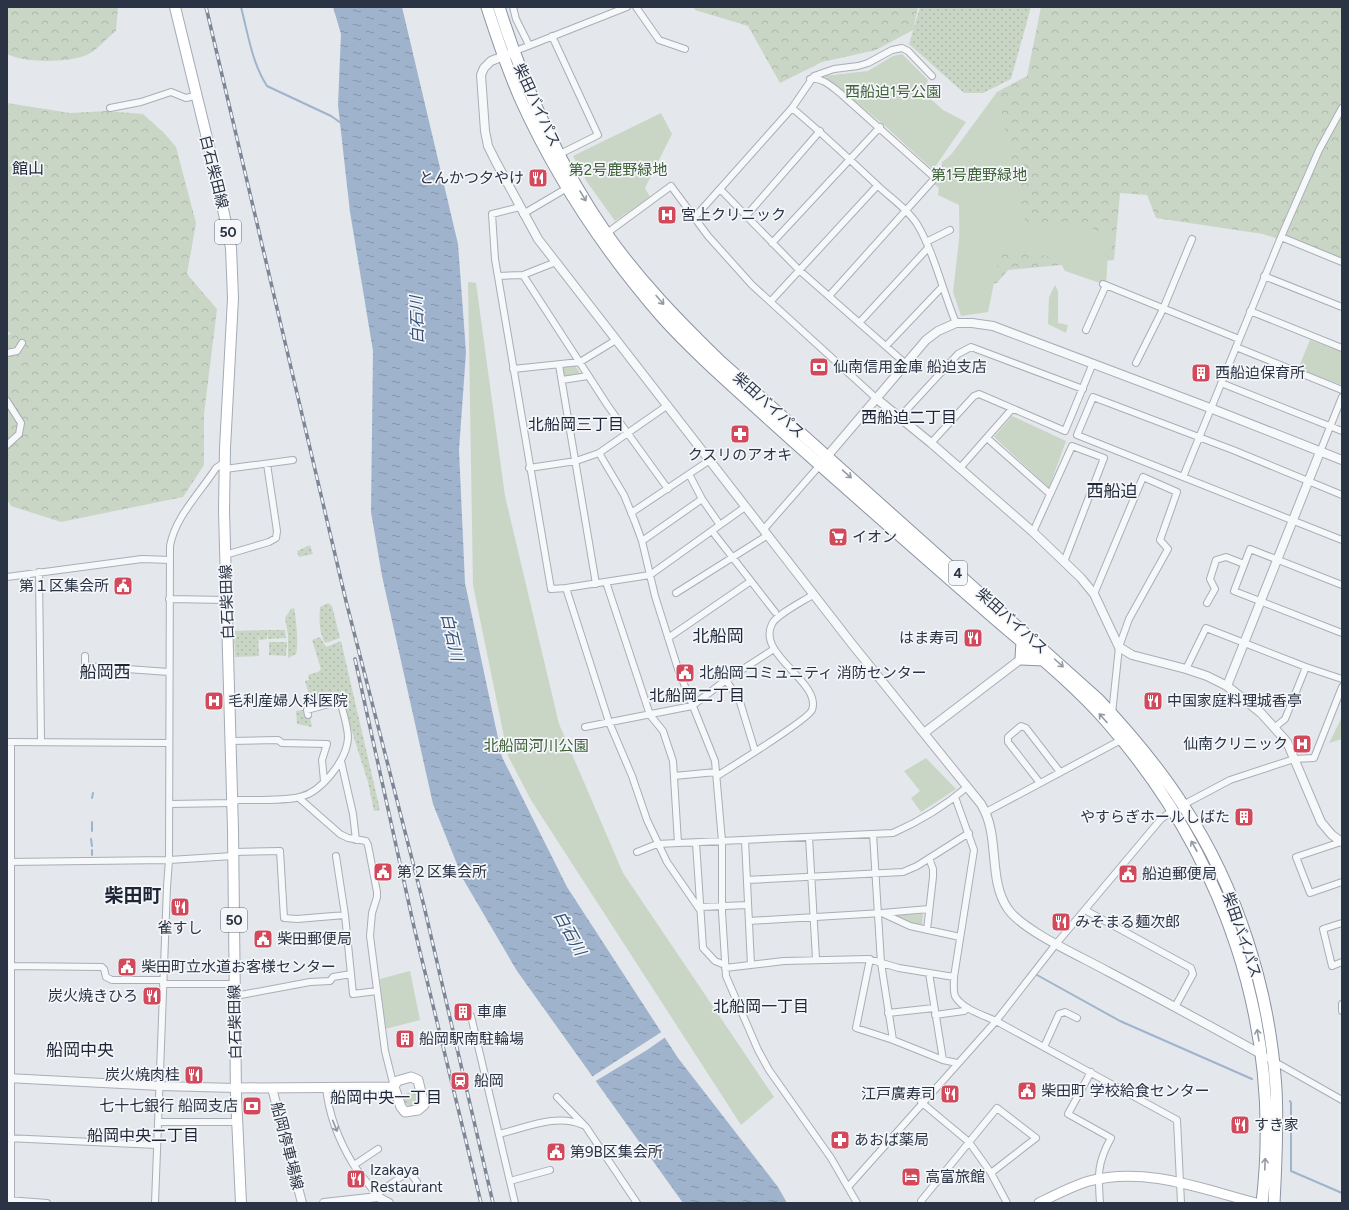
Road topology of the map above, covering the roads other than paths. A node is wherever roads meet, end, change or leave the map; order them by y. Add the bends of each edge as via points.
1 (175, 7) edge
2 (487, 7) edge
3 (499, 7) edge
4 (513, 7) edge
5 (627, 7) edge
6 (636, 7) edge
7 (552, 36) junction
8 (529, 45) junction
9 (685, 49) dead end
10 (508, 54) junction
11 (932, 76) dead end
12 (810, 80) junction
13 (195, 96) junction
14 (110, 108) dead end
15 (792, 108) junction
16 (1342, 108) edge
17 (880, 127) junction
18 (820, 131) junction
19 (560, 154) junction
20 (849, 160) junction
21 (877, 186) junction
22 (567, 188) junction
23 (720, 189) junction
24 (905, 210) junction
25 (522, 211) junction
26 (746, 216) junction
27 (694, 218) junction
28 (950, 230) dead end
29 (607, 234) junction
30 (1281, 238) junction
31 (1192, 239) dead end
32 (772, 243) junction
33 (927, 245) junction
34 (556, 262) junction
35 (1342, 262) edge
36 (799, 270) junction
37 (523, 275) junction
38 (498, 276) junction
39 (1264, 276) junction
40 (942, 287) junction
41 (829, 296) junction
42 (771, 301) junction
43 (1342, 307) edge
44 (1163, 309) junction
45 (1250, 311) junction
46 (859, 323) junction
47 (956, 323) junction
48 (1086, 330) dead end
49 (1238, 339) junction
50 (616, 340) junction
51 (22, 343) dead end
52 (886, 346) junction
53 (1236, 347) junction
54 (1342, 348) edge
55 (7, 353) edge
56 (580, 362) junction
57 (1093, 363) junction
58 (1136, 363) dead end
59 (906, 364) junction
60 (559, 365) junction
61 (513, 369) junction
62 (588, 376) junction
63 (562, 380) junction
64 (1221, 383) junction
65 (1083, 389) junction
66 (1342, 390) edge
67 (1342, 398) edge
68 (877, 399) junction
69 (7, 401) edge
70 (668, 405) junction
71 (1210, 408) junction
72 (1012, 409) junction
73 (900, 417) junction
74 (1330, 426) junction
75 (628, 431) junction
76 (1342, 431) edge
77 (1199, 437) junction
78 (986, 438) junction
79 (931, 443) junction
80 (7, 445) edge
81 (1320, 452) junction
82 (598, 453) junction
83 (294, 460) dead end
84 (710, 460) junction
85 (1342, 460) edge
86 (576, 461) junction
87 (823, 461) junction
88 (267, 464) junction
89 (224, 465) junction
90 (530, 468) junction
91 (960, 468) junction
92 (689, 474) junction
93 (1183, 477) junction
94 (1308, 481) junction
95 (668, 489) junction
96 (1050, 494) junction
97 (1342, 495) edge
98 (702, 499) junction
99 (746, 507) junction
100 (631, 513) junction
101 (1292, 521) junction
102 (720, 525) junction
103 (712, 531) junction
104 (766, 532) junction
105 (1033, 532) junction
106 (1342, 540) edge
107 (642, 541) junction
108 (225, 555) junction
109 (733, 558) junction
110 (170, 560) junction
111 (1277, 560) junction
112 (1064, 562) junction
113 (1244, 564) junction
114 (39, 572) junction
115 (650, 575) junction
116 (7, 577) edge
117 (751, 581) junction
118 (606, 582) junction
119 (596, 584) junction
120 (1342, 585) edge
121 (566, 588) junction
122 (676, 593) dead end
123 (814, 594) junction
124 (1094, 594) junction
125 (170, 599) junction
126 (227, 600) junction
127 (1260, 602) junction
128 (1207, 603) dead end
129 (775, 612) dead end
130 (1342, 633) edge
131 (668, 638) junction
132 (1022, 641) junction
133 (1243, 644) junction
134 (1119, 647) junction
135 (774, 649) junction
136 (85, 656) dead end
137 (1021, 659) junction
138 (1044, 660) junction
139 (1306, 667) junction
140 (1186, 668) junction
141 (169, 672) junction
142 (1342, 679) edge
143 (726, 680) junction
144 (1227, 686) junction
145 (1342, 687) edge
146 (692, 706) junction
147 (1112, 714) junction
148 (650, 715) junction
149 (308, 716) dead end
150 (609, 722) junction
151 (585, 727) dead end
152 (1274, 728) junction
153 (924, 733) junction
154 (1121, 740) junction
155 (9, 742) edge
156 (41, 742) junction
157 (231, 742) junction
158 (169, 743) junction
159 (756, 751) junction
160 (1294, 759) junction
161 (341, 761) junction
162 (1060, 772) junction
163 (717, 774) junction
164 (674, 776) junction
165 (324, 781) junction
166 (1040, 783) junction
167 (967, 787) junction
168 (955, 797) junction
169 (299, 798) junction
170 (232, 803) junction
171 (169, 804) junction
172 (1183, 805) junction
173 (1173, 810) junction
174 (986, 812) junction
175 (969, 833) junction
176 (873, 834) junction
177 (808, 836) junction
178 (356, 840) junction
179 (745, 840) junction
180 (722, 841) junction
181 (1342, 842) edge
182 (678, 843) junction
183 (696, 843) junction
184 (657, 844) junction
185 (637, 852) dead end
186 (233, 854) junction
187 (336, 856) dead end
188 (929, 858) junction
189 (169, 860) junction
190 (9, 862) edge
191 (876, 874) junction
192 (811, 877) junction
193 (747, 880) junction
194 (1342, 882) edge
195 (748, 905) junction
196 (722, 907) junction
197 (700, 908) junction
198 (929, 909) junction
199 (1086, 910) junction
200 (880, 913) junction
201 (345, 915) junction
202 (814, 917) junction
203 (749, 921) junction
204 (1342, 923) edge
205 (926, 930) junction
206 (960, 937) junction
207 (1056, 944) junction
208 (816, 959) junction
209 (870, 959) junction
210 (1342, 962) edge
211 (881, 963) junction
212 (751, 965) junction
213 (11, 966) junction
214 (725, 967) junction
215 (930, 973) junction
216 (351, 974) junction
217 (954, 977) junction
218 (163, 982) junction
219 (234, 984) junction
220 (377, 991) junction
221 (235, 996) junction
222 (1342, 1004) edge
223 (1175, 1007) junction
224 (934, 1008) junction
225 (968, 1008) junction
226 (1342, 1011) edge
227 (9, 1012) edge
228 (888, 1013) junction
229 (935, 1015) junction
230 (471, 1016) dead end
231 (1077, 1018) dead end
232 (996, 1021) junction
233 (893, 1040) junction
234 (1044, 1047) junction
235 (1262, 1054) junction
236 (943, 1060) junction
237 (1273, 1061) junction
238 (957, 1063) junction
239 (1091, 1072) junction
240 (9, 1078) edge
241 (160, 1086) junction
242 (394, 1087) joint
243 (236, 1088) junction
244 (272, 1088) junction
245 (326, 1088) junction
246 (557, 1097) dead end
247 (1342, 1100) edge
248 (921, 1102) junction
249 (158, 1122) junction
250 (237, 1122) junction
251 (586, 1127) junction
252 (499, 1134) junction
253 (9, 1138) edge
254 (969, 1142) junction
255 (157, 1145) junction
256 (378, 1149) dead end
257 (354, 1165) junction
258 (550, 1170) dead end
259 (991, 1173) junction
260 (1098, 1179) junction
261 (510, 1181) junction
262 (417, 1182) dead end
263 (1181, 1183) junction
264 (848, 1187) junction
265 (378, 1197) junction
266 (9, 1201) edge
267 (345, 1202) edge
268 (856, 1202) edge
269 (47, 1203) edge
270 (155, 1203) edge
271 (241, 1203) edge
272 (302, 1203) edge
273 (324, 1203) edge
274 (390, 1203) edge
275 (515, 1203) edge
276 (637, 1203) edge
277 (922, 1203) edge
278 (1007, 1203) edge
279 (1039, 1203) edge
280 (1100, 1203) edge
281 (1182, 1203) edge
282 (1256, 1203) edge
283 (1262, 1203) edge
284 (1274, 1203) edge

1 - 13 main road, 白石柴田線 / 50
2 - 10 highway, 柴田バイパス / 4
3 - 10 highway, 柴田バイパス / 4
4 - 8 street
5 - 7 street
6 - 9 street via 659,40
7 - 8 street
7 - 19 street via 598,135
8 - 10 street
10 - 19 highway, 柴田バイパス / 4
10 - 22 highway, 柴田バイパス / 4 via 537,135
10 - 25 street via 491,62 482,71 482,110 488,146
11 - 12 street via 902,48 892,50 868,63 834,69
12 - 15 street
12 - 17 street via 815,78 831,85
13 - 14 street via 186,98 172,92
13 - 89 main road, 白石柴田線 / 50 via 216,175 231,248 232,298
15 - 18 street
15 - 23 street
16 - 30 street via 1319,150
17 - 20 street
17 - 24 street via 935,178
18 - 20 street
18 - 26 street
19 -> 29 highway, 柴田バイパス / 4
20 - 21 street
20 - 32 street
21 - 24 street
21 - 36 street
22 - 25 street
22 - 87 highway, 柴田バイパス / 4 via 621,267 664,319 722,376
23 - 26 street
23 - 27 street
24 - 33 street via 917,223
24 - 41 street
25 - 34 street via 538,239
25 - 38 street via 492,214
26 - 32 street
27 - 29 street via 670,186
27 - 42 street via 752,285
28 - 33 street
29 -> 87 highway, 柴田バイパス / 4 via 673,315
30 - 35 street
30 - 39 street
31 - 44 street
32 - 36 street
33 - 40 street
33 - 46 street
34 - 37 street
34 - 50 street
36 - 41 street
36 - 42 street
37 - 38 street
37 - 56 street
38 - 61 street
39 - 43 street
39 - 45 street
40 - 47 street
40 - 52 street
41 - 46 street
42 - 68 street via 783,315
44 - 48 street via 1104,285
44 - 49 street
44 - 58 street
45 - 49 street
45 - 54 street
46 - 52 street
47 - 57 street via 993,326
47 - 59 street via 938,331
49 - 53 street
50 - 56 street
50 - 70 street
51 - 55 street via 17,350
52 - 59 street
53 - 64 street
53 - 66 street
56 - 60 street
56 - 62 street
57 - 65 street
57 - 71 street
59 - 68 street
60 - 61 street
60 - 63 street
61 - 90 street
62 - 63 street
62 - 75 street
63 - 86 street
64 - 71 street
64 - 74 street
65 - 72 street via 1065,431
65 - 73 street via 971,347 958,354
67 - 74 street
68 - 73 street
68 - 87 street
69 - 80 street via 21,423 19,434
70 - 75 street
70 - 84 street
71 - 77 street
71 - 81 street
72 - 78 street
72 - 79 street via 979,394 974,396
73 - 79 street
74 - 76 street
74 - 81 street
75 - 82 street
75 - 95 street
77 - 93 street
77 - 93 street via 1093,397 1077,436
77 - 94 street
78 - 91 street
78 - 96 street
79 - 91 street
81 - 85 street
81 - 94 street
82 - 86 street
82 - 100 street via 624,495
83 - 88 street
84 - 92 street
84 - 99 street
86 - 90 street
86 - 119 street
87 - 104 street
87 - 132 highway, 柴田バイパス / 4
87 -> 147 highway, 柴田バイパス / 4 via 1072,674
88 - 89 street
88 - 108 street via 276,538
89 - 108 main road, 白石柴田線 / 50
89 - 110 street via 216,468 177,523 172,535
90 - 121 street via 551,589
91 - 105 street
92 - 95 street
92 - 98 street
93 - 101 street
94 - 97 street
94 - 101 street
95 - 100 street
96 - 105 street
96 - 112 street via 1072,446 1104,458
98 - 102 street
98 - 107 street
99 - 102 street
99 - 104 street
100 - 107 street
101 - 106 street
101 - 111 street
102 - 103 street
103 - 109 street
103 - 115 street
104 - 109 street
104 - 123 street
105 - 112 street
107 - 115 street
108 - 126 main road, 白石柴田線 / 50
109 - 117 street
109 - 122 street
110 - 114 street via 142,559
110 - 125 street
111 - 113 street via 1250,549
111 - 120 street
111 - 127 street
112 - 124 street
113 - 127 street via 1234,591
113 - 128 street via 1226,557 1216,560 1210,579 1215,589
114 - 116 street
114 - 156 street
115 - 118 street
115 - 131 street
117 - 129 street
117 - 131 street
118 - 119 street
118 - 148 street
119 - 121 street
121 - 150 street
123 - 135 street via 772,624 770,637
123 - 153 street
124 - 134 street
124 - 134 street via 1142,477 1177,492 1160,540 1168,549 1129,619
125 - 126 street
125 - 141 street
126 - 157 main road, 白石柴田線 / 50
127 - 130 street
127 - 133 street
131 - 146 street
132 - 137 highway
132 - 138 highway, 柴田バイパス / 4
133 - 139 street
133 - 140 street via 1206,628
133 - 144 street
134 - 140 street via 1132,655
134 - 147 street
135 - 143 street
135 - 159 street via 812,695 812,709 809,715
136 - 141 street via 85,666
137 - 138 highway
137 - 153 street
154 -> 138 highway, 柴田バイパス / 4 via 1088,702
139 - 142 street
139 - 152 street via 1285,719
140 - 144 street
141 - 158 street
143 - 146 street
143 - 159 street via 740,702
144 - 152 street via 1261,713
145 - 160 street via 1314,758
146 - 148 street
146 - 163 street via 710,746
147 - 172 highway, 柴田バイパス / 4 via 1141,746
148 - 150 street
148 - 164 street via 663,731 673,761
149 - 161 street via 306,710 340,701 348,736
150 - 151 street
150 - 184 street
152 - 160 street via 1286,742
153 - 167 street
154 - 162 street
154 - 173 highway, 柴田バイパス / 4
155 - 156 street
155 - 190 street
156 - 158 street
157 - 165 street via 278,740 327,744 322,760
157 - 170 main road, 白石柴田線 / 50
158 - 171 street
159 - 163 street
160 - 172 street via 1220,784
160 - 181 street via 1321,822
161 - 165 street
161 - 178 street
162 - 166 street
162 - 166 street via 1022,726 1008,737 1008,742
163 - 164 street
163 - 180 street
164 - 182 street
165 - 169 street via 312,793
166 - 174 street
167 - 168 street
167 - 174 street
168 - 175 street
168 - 176 street via 913,824 893,833
169 - 170 street via 238,800
169 - 178 street via 336,832
170 - 171 street
170 - 186 main road, 白石柴田線 / 50
171 - 189 street
172 - 173 street
172 - 237 highway, 柴田バイパス / 4 via 1211,855 1237,913 1261,990
173 - 199 street via 1161,819
235 -> 173 highway, 柴田バイパス / 4 via 1250,993 1224,909 1199,855
174 - 207 street via 992,832 1000,888 1008,909 1023,924
175 - 188 street
175 - 206 street via 974,850
176 - 177 street
176 - 191 street
177 - 179 street
177 - 192 street
178 - 220 street via 366,841 375,878 377,897 370,927
179 - 180 street
179 - 193 street
180 - 183 street
180 - 196 street
181 - 194 street via 1296,857 1310,893
182 - 183 street
182 - 184 street
183 - 197 street
184 - 185 street
184 - 197 street via 678,879
186 - 189 street
186 - 201 street via 280,851 284,918
186 - 219 main road, 白石柴田線 / 50
187 - 201 street
188 - 191 street via 903,872
188 - 198 street via 933,873
189 - 190 street
189 - 218 street
190 - 213 street
191 - 192 street
191 - 200 street
192 - 193 street
192 - 202 street
193 - 195 street
195 - 196 street
195 - 203 street
196 - 197 street
196 - 214 street
197 - 214 street via 703,948
198 - 200 street
198 - 205 street
199 - 207 street
199 - 223 street via 1191,968 1193,974
200 - 202 street
200 - 205 street
200 - 211 street
201 - 216 street
202 - 203 street
202 - 208 street
203 - 212 street
204 - 210 street via 1323,929 1332,966
205 - 206 street
206 - 217 street
207 - 223 street
207 - 232 street
208 - 209 street
208 - 212 street
209 - 211 street
209 - 233 street via 856,1028
211 - 215 street
211 - 228 street
212 - 214 street
213 - 218 street via 102,967 106,977 112,980
213 - 227 street
214 - 264 street via 726,976 769,1070 831,1158
215 - 217 street
215 - 224 street
216 - 220 street via 353,994
216 - 221 street via 333,977 330,981 310,982
217 - 225 street via 955,995 960,1003
218 - 219 street
218 - 241 street
219 - 221 main road, 白石柴田線 / 50
220 - 242 street via 387,1059
221 - 243 main road, 白石柴田線 / 50
222 - 226 street
223 - 235 street
224 - 228 street
224 - 229 street
225 - 229 street via 964,1011
225 - 232 street
227 - 240 street
228 - 233 street
229 - 236 street
230 - 252 street
231 - 234 street via 1065,1012 1059,1014
232 - 234 street
232 - 238 street
233 - 236 street
234 - 239 street
235 - 237 street
283 -> 235 highway, 柴田バイパス / 4 via 1267,1126
236 - 238 street
237 - 247 street
237 - 284 highway, 柴田バイパス / 4 via 1278,1133
238 - 248 street
239 - 260 street via 1068,1114 1111,1138 1102,1155
239 - 263 street via 1177,1120
240 - 241 street
240 - 253 street
241 - 243 street
241 - 249 street
242 - 245 main road
243 - 244 main road
243 - 250 main road, 白石柴田線 / 50
244 - 245 main road
244 - 272 street, 船岡停車場線
245 -> 257 street via 328,1109
246 - 251 street
248 - 254 street
248 - 264 street
249 - 250 street
249 - 255 street
250 - 271 main road, 白石柴田線 / 50
251 - 252 street via 570,1120 558,1120
251 - 276 street
252 - 261 street
253 - 255 street
253 - 266 street
254 - 259 street
254 - 259 street via 997,1108 1036,1138
254 - 277 street via 921,1201
255 - 270 street
256 - 257 street
257 - 265 street
258 - 261 street
259 - 278 street
260 - 263 main road via 1144,1176
260 - 279 main road
260 - 280 street
261 - 275 street
262 - 265 street via 409,1171 380,1192
263 - 281 street
263 - 282 main road
264 - 268 street
265 - 267 street
265 - 274 street
266 - 269 street
267 - 273 street

